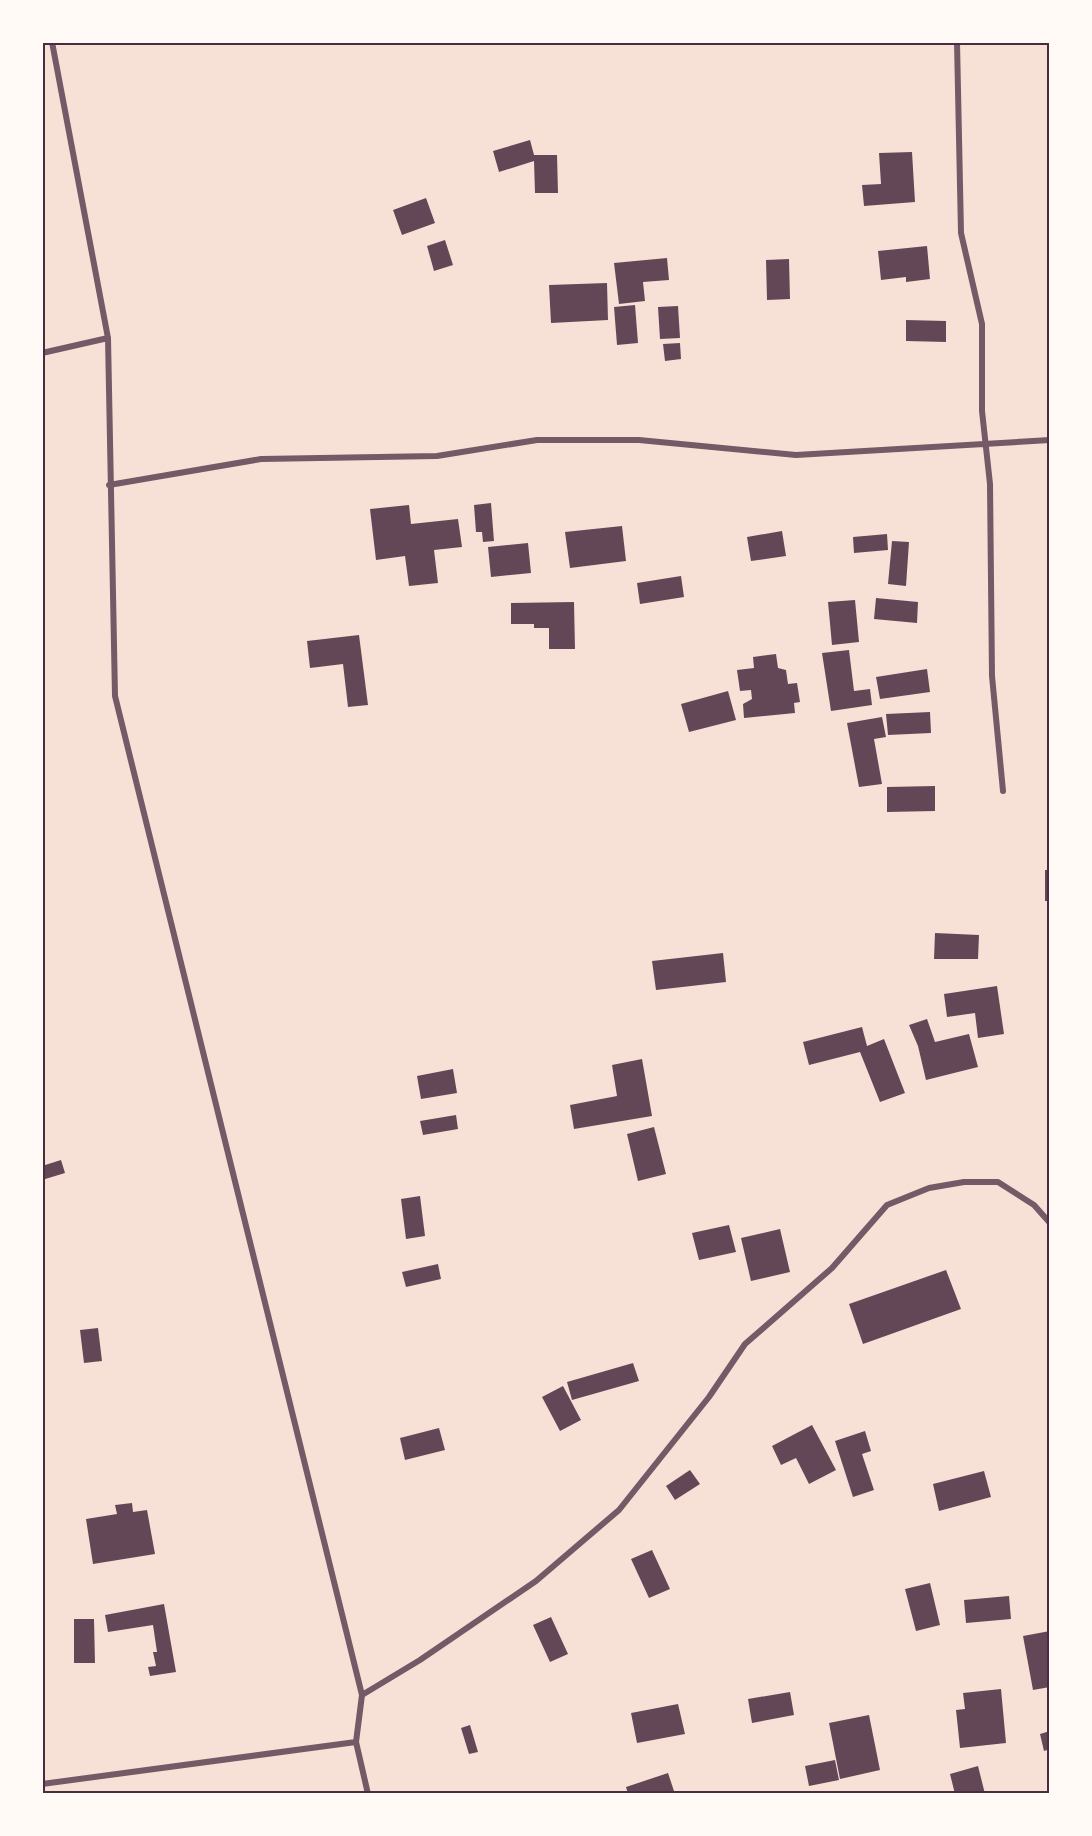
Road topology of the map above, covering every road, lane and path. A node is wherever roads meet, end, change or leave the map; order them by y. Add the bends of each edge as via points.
1 (52, 42) edge
2 (957, 42) edge
3 (108, 338) junction
4 (42, 353) edge
5 (1050, 440) edge
6 (985, 445) junction
7 (110, 485) junction
8 (1003, 791) dead end
9 (1050, 1222) edge
10 (362, 1695) junction
11 (356, 1742) junction
12 (42, 1784) edge
13 (368, 1794) edge

1 - 3 street
2 - 6 street via 961,232 982,324
3 - 4 street
3 - 7 street
5 - 6 street
6 - 7 street via 796,455 639,440 537,440 437,456 261,459
6 - 8 street via 990,484 992,676
7 - 10 street via 115,696
9 - 10 street via 1034,1205 998,1182 929,1188 887,1205 832,1268 745,1344 709,1397 619,1510 536,1581
10 - 11 street
11 - 12 street
11 - 13 street

